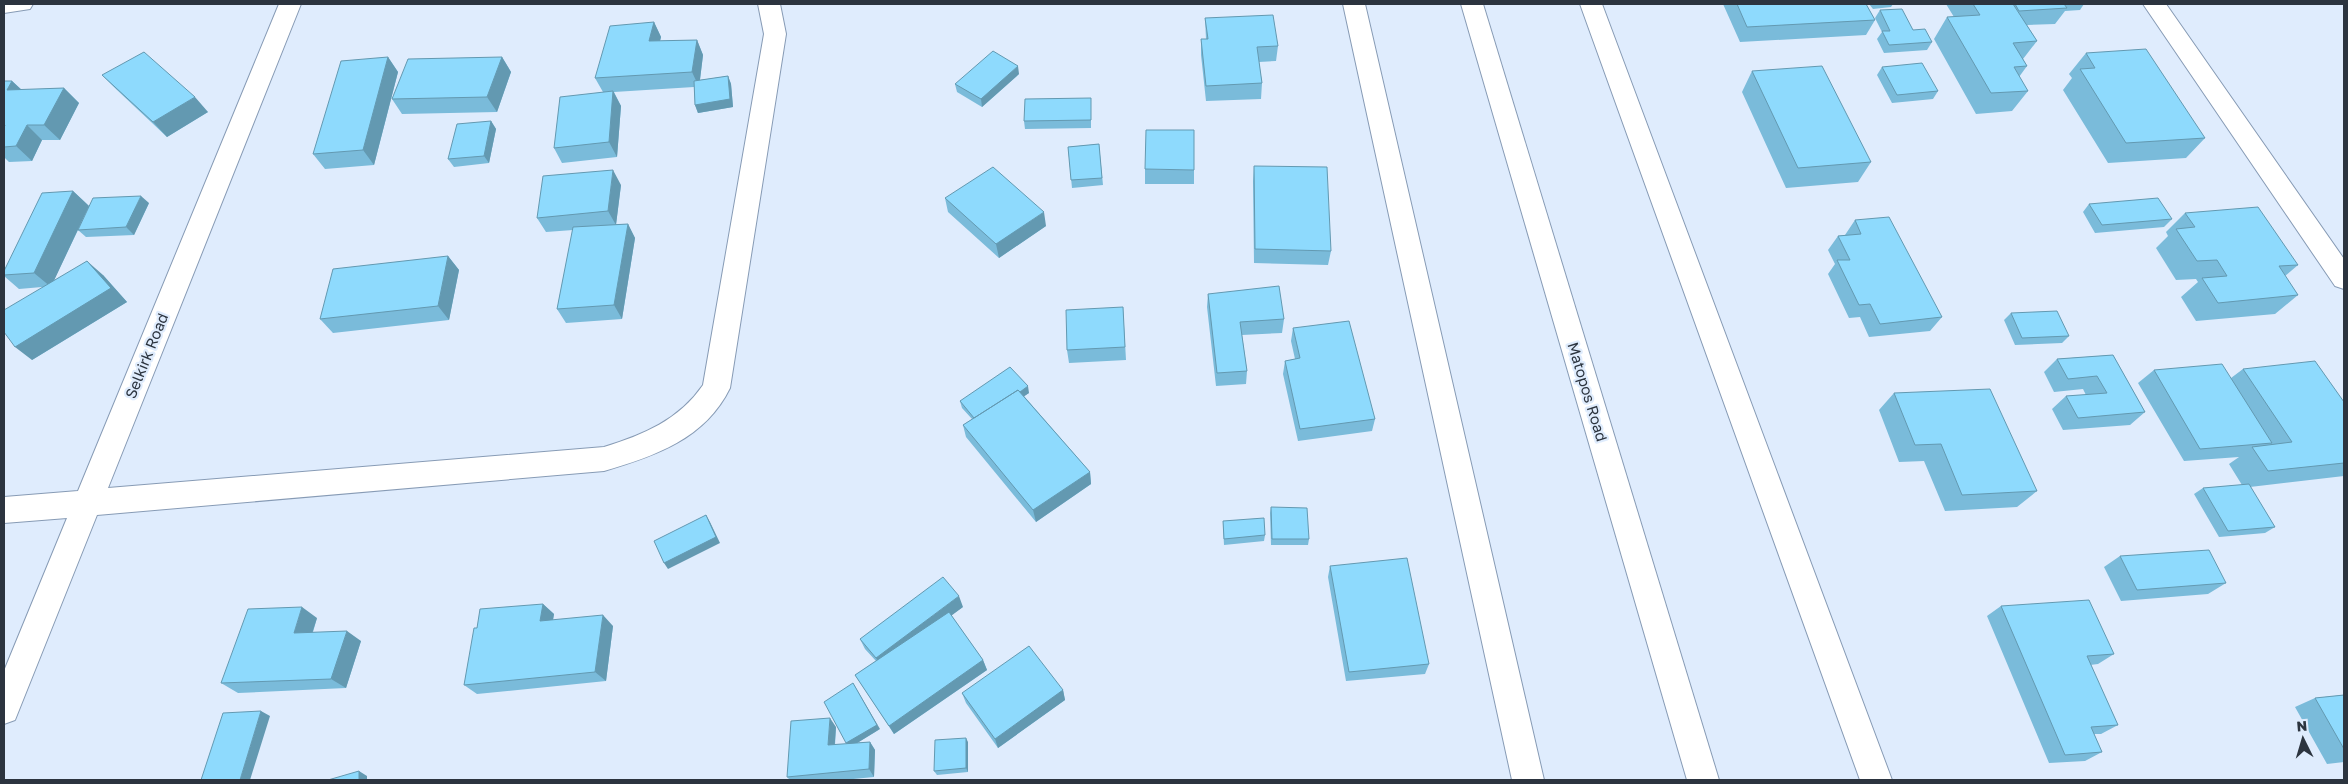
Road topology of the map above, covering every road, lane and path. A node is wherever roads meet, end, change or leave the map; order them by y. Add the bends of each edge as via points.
1 (22, 4) edge
2 (290, 4) edge
3 (769, 4) edge
4 (1354, 4) edge
5 (1472, 4) edge
6 (1591, 4) edge
7 (2154, 4) edge
8 (4, 5) edge
9 (2340, 266) edge
10 (87, 505) junction
11 (4, 510) edge
12 (4, 709) edge
13 (1528, 780) edge
14 (1703, 780) edge
15 (1876, 780) edge

1 - 8 street
2 - 10 street, Selkirk Road
3 - 10 street via 775,34 716,388 692,417 639,449 604,459
4 - 13 street
5 - 14 street, Matopos Road via 1514,154
6 - 15 street
7 - 9 street
10 - 11 street
10 - 12 street, Selkirk Road

